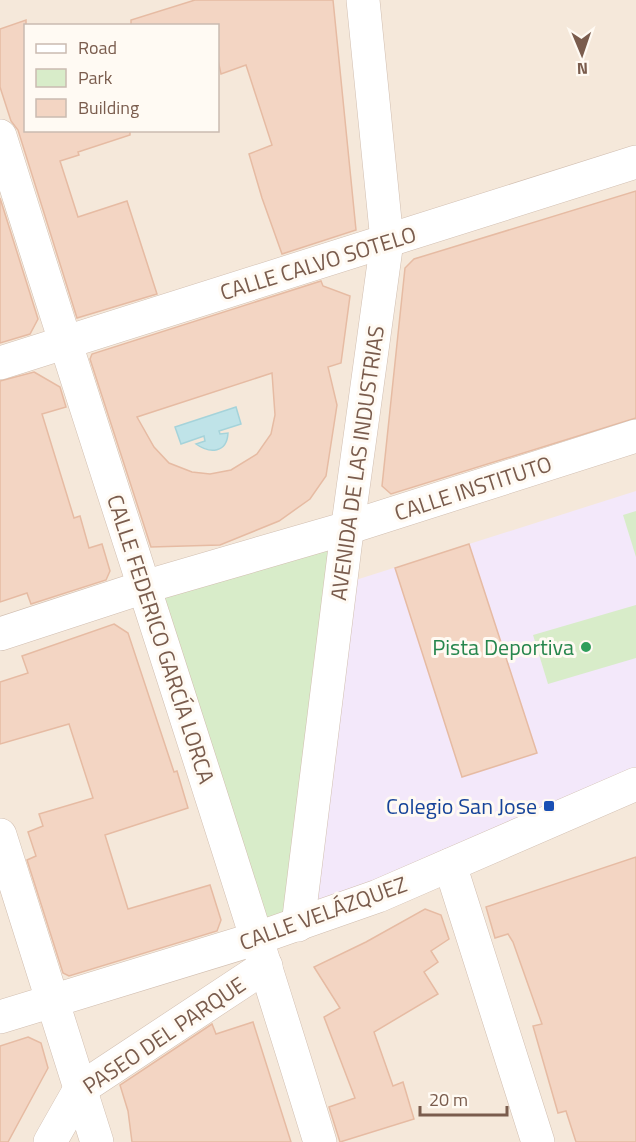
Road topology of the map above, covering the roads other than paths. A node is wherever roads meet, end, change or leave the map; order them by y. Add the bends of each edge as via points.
1 (363, 0) edge
2 (0, 136) edge
3 (636, 162) edge
4 (387, 241) junction
5 (64, 341) junction
6 (0, 363) edge
7 (636, 436) edge
8 (347, 528) junction
9 (144, 587) junction
10 (0, 634) edge
11 (636, 784) edge
12 (0, 835) edge
13 (450, 865) junction
14 (298, 925) junction
15 (262, 952) junction
16 (53, 1001) junction
17 (0, 1017) edge
18 (80, 1089) junction
19 (50, 1142) edge
20 (97, 1142) edge
21 (320, 1142) edge
22 (538, 1142) edge

1 - 4 street, AVENIDA DE LAS INDUSTRIAS
2 - 5 street, CALLE FEDERICO GARCÍA LORCA
3 - 4 street, CALLE CALVO SOTELO
4 - 5 street, CALLE CALVO SOTELO
4 - 8 street, AVENIDA DE LAS INDUSTRIAS
5 - 6 street, CALLE CALVO SOTELO
5 - 9 street, CALLE FEDERICO GARCÍA LORCA
7 - 8 street, CALLE INSTITUTO
8 - 9 street, CALLE INSTITUTO
8 - 14 street, AVENIDA DE LAS INDUSTRIAS
9 - 10 street, CALLE INSTITUTO
9 - 15 street, CALLE FEDERICO GARCÍA LORCA
11 - 13 street, CALLE VELÁZQUEZ
12 - 16 street
13 - 14 street, CALLE VELÁZQUEZ
13 - 22 street
14 - 15 street, CALLE VELÁZQUEZ
15 - 16 street, CALLE VELÁZQUEZ
15 - 18 street, PASEO DEL PARQUE
15 - 21 street, CALLE FEDERICO GARCÍA LORCA
16 - 17 street, CALLE VELÁZQUEZ
16 - 18 street
18 - 19 street, PASEO DEL PARQUE
18 - 20 street

